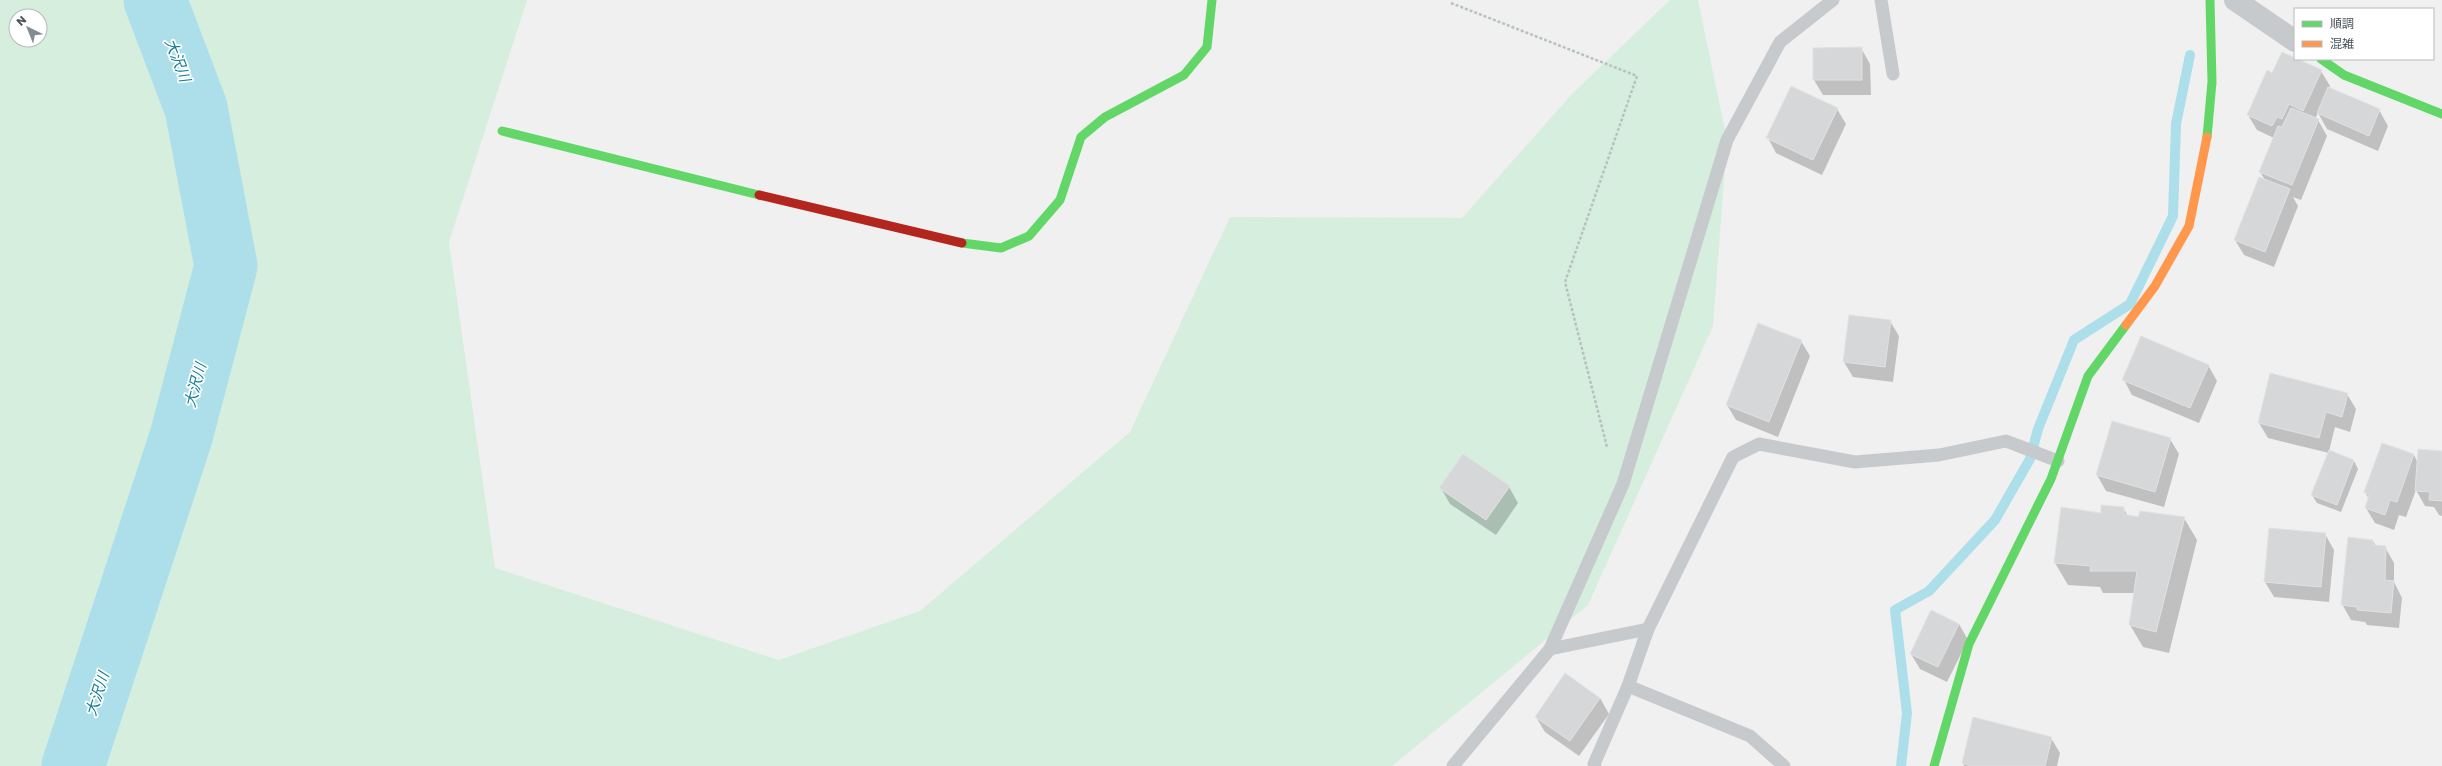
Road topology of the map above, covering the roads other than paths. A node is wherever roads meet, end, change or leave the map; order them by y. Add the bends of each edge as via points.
1 (1212, 0) edge
2 (1833, 0) edge
3 (1881, 0) edge
4 (2210, 0) edge
5 (2235, 0) edge
6 (2294, 40) edge
7 (2322, 60) edge
8 (1894, 74) dead end
9 (2442, 114) edge
10 (502, 131) dead end
11 (2058, 461) junction
12 (1648, 629) junction
13 (1550, 649) junction
14 (1628, 686) junction
15 (1452, 766) edge
16 (1595, 766) edge
17 (1784, 766) edge
18 (1934, 766) edge

1 - 10 street via 1207,47 1184,75 1105,117 1081,137 1060,200 1029,236 1001,248 972,245 830,213
2 - 13 lane via 1780,42 1727,140 1623,484
3 - 8 lane
4 - 11 street via 2212,82 2207,141 2189,226 2155,286 2088,376
5 - 6 street
7 - 9 street via 2344,75
11 - 12 lane via 2006,441 1939,455 1855,462 1759,444 1733,457
11 - 18 street via 1969,644
12 - 13 lane
12 - 14 lane
13 - 15 lane
14 - 16 lane
14 - 17 lane via 1750,736

